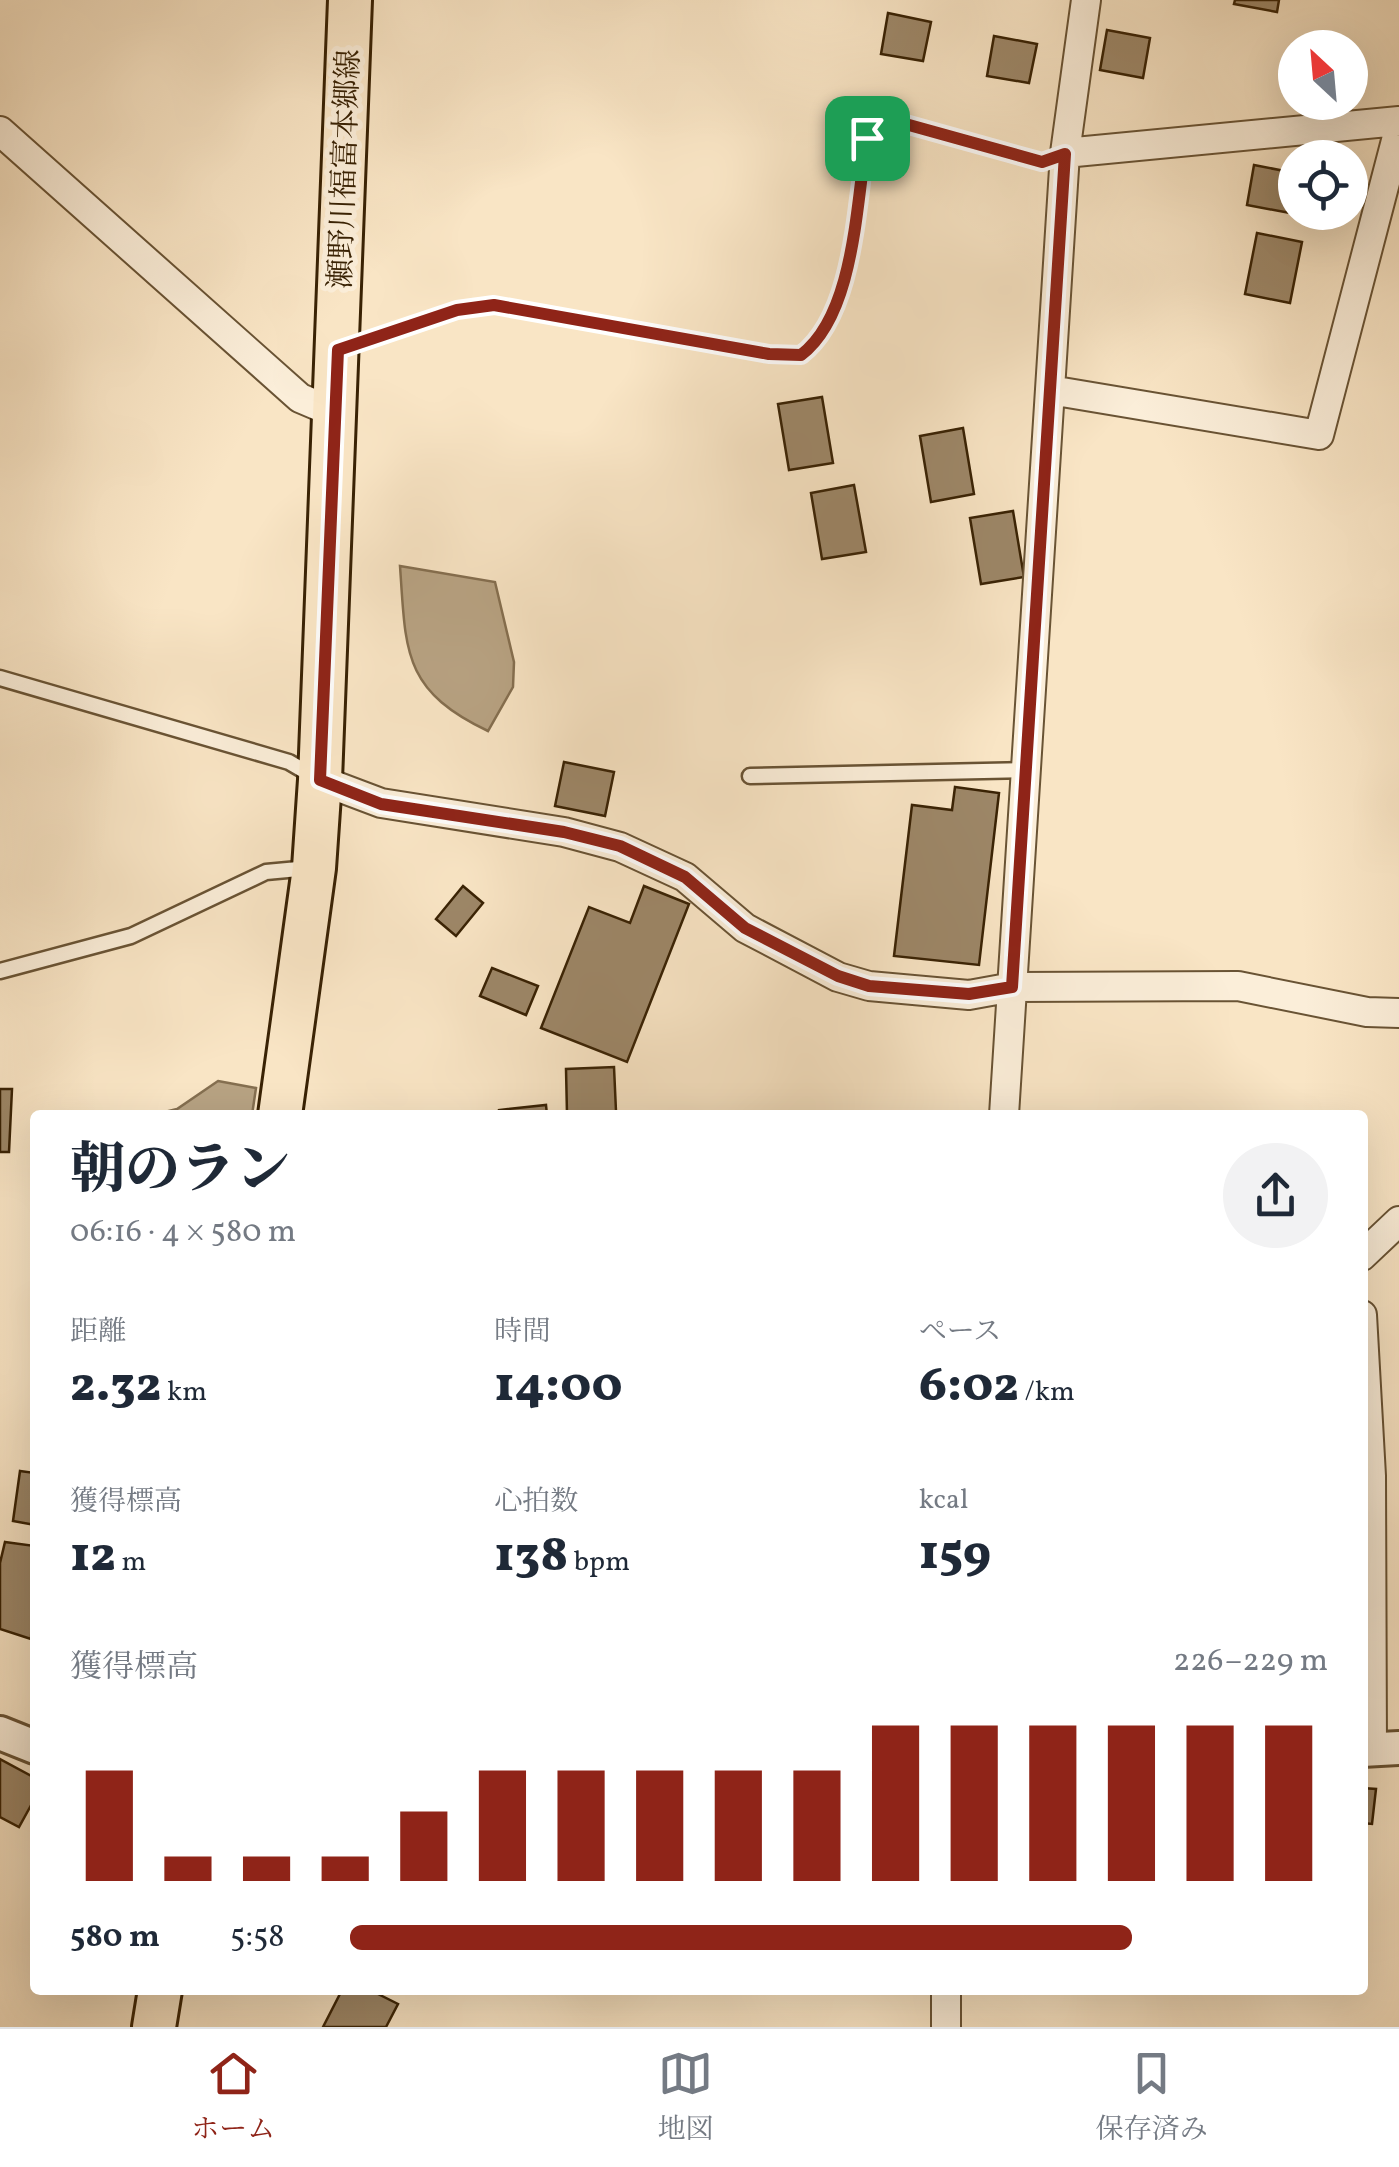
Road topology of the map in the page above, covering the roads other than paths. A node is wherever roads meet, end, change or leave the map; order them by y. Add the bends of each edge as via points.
1 (350, 0) edge
2 (1086, 0) edge
3 (1399, 120) edge
4 (1399, 129) edge
5 (0, 132) edge
6 (1065, 154) junction
7 (1050, 390) junction
8 (333, 412) junction
9 (0, 678) edge
10 (1028, 770) junction
11 (750, 776) dead end
12 (320, 780) junction
13 (314, 868) junction
14 (0, 971) edge
15 (1012, 987) junction
16 (1399, 1014) edge
17 (281, 1110) edge
18 (1004, 1110) edge
19 (1399, 1220) edge
20 (1368, 1250) edge
21 (1368, 1422) edge
22 (0, 1733) edge
23 (30, 1745) edge
24 (1378, 1749) edge
25 (159, 1995) edge
26 (946, 1995) edge
27 (154, 2027) edge
28 (946, 2027) edge

1 - 8 main road, 瀬野川福富本郷線
2 - 6 street
3 - 6 street
4 - 7 street via 1319,435
5 - 8 street via 300,398
6 - 7 street
7 - 10 street
8 - 12 main road, 瀬野川福富本郷線
9 - 12 lane via 289,762
10 - 11 lane
10 - 15 street
12 - 13 main road, 瀬野川福富本郷線
12 - 15 street via 381,804 620,846 685,877 745,928 869,986 969,994
13 - 14 lane via 266,872 130,936
13 - 17 main road, 瀬野川福富本郷線
15 - 16 street via 1238,986
15 - 18 street
19 - 20 street
21 - 24 street
22 - 23 street
25 - 27 main road
26 - 28 street

